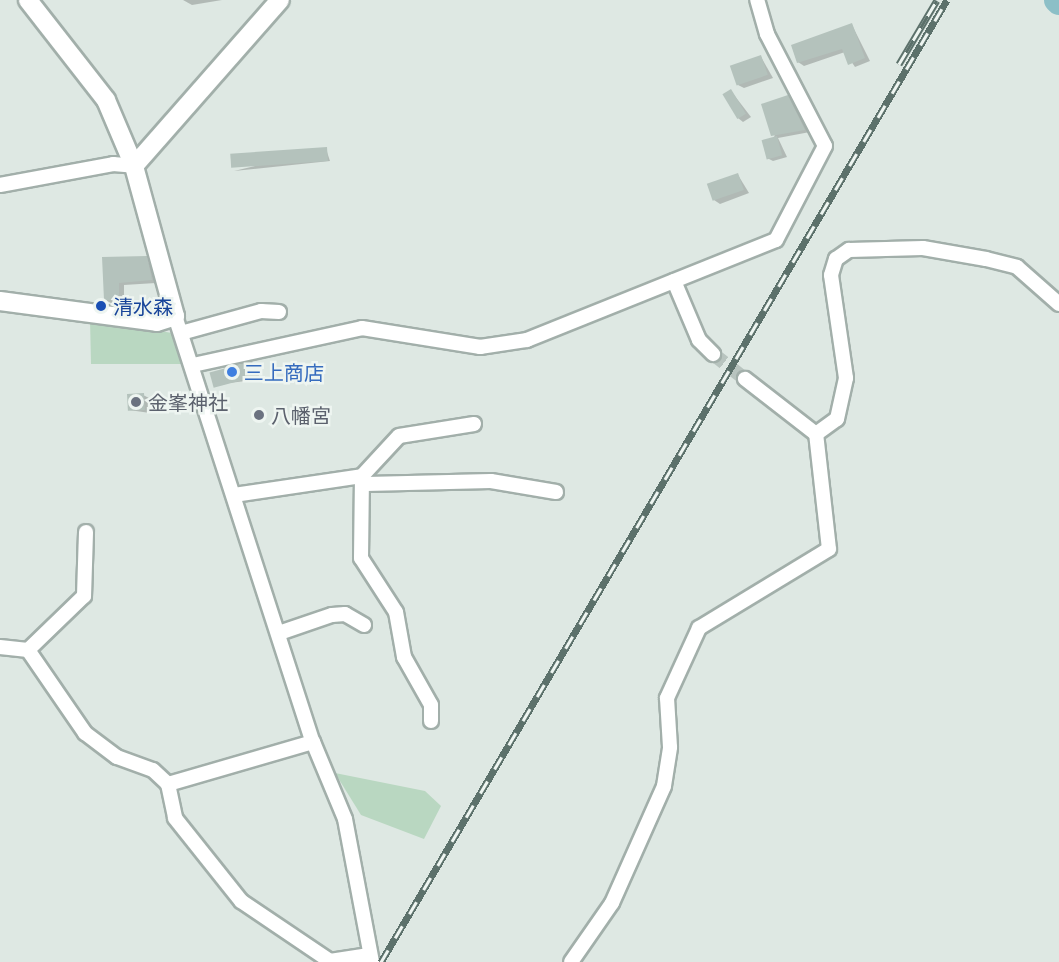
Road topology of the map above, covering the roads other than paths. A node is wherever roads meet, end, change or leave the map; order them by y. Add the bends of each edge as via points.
1 (28, 0) edge
2 (280, 0) edge
3 (757, 0) edge
4 (134, 166) junction
5 (0, 185) edge
6 (674, 281) junction
7 (0, 301) edge
8 (1059, 304) edge
9 (279, 312) dead end
10 (175, 316) junction
11 (182, 333) junction
12 (713, 354) tunnel mouth
13 (193, 365) junction
14 (745, 379) tunnel mouth
15 (474, 424) dead end
16 (816, 434) junction
17 (364, 480) junction
18 (556, 492) dead end
19 (234, 495) junction
20 (86, 532) dead end
21 (364, 625) dead end
22 (279, 633) junction
23 (0, 647) edge
24 (28, 650) junction
25 (430, 721) dead end
26 (313, 742) junction
27 (168, 784) junction
28 (370, 959) edge
29 (571, 962) edge

1 - 4 main road via 94,81
2 - 4 main road
3 - 6 street via 767,34 823,133 824,157 783,235
4 - 5 street via 113,164
4 - 10 main road
6 - 12 street via 699,340
6 - 13 street via 527,340 480,347 362,328 269,344
7 - 10 main road via 157,322
8 - 16 street via 1017,267 986,259 923,248 849,250 836,259 831,275 846,378 837,419
9 - 11 street via 261,311
10 - 11 street
11 - 13 street
13 - 19 street
14 - 16 street
15 - 17 street via 399,436
16 - 29 street via 829,549 699,628 667,698 670,747 664,786 612,903
17 - 18 street via 491,481
17 - 19 street
17 - 25 street via 361,558 396,612 404,657 431,705
19 - 22 street
20 - 24 street via 84,596
21 - 22 street via 345,614
22 - 26 street
23 - 24 street
24 - 27 street via 85,733 117,757 153,770
26 - 27 street
26 - 28 street via 345,819 362,891
27 - 28 street via 175,819 241,901 330,961

